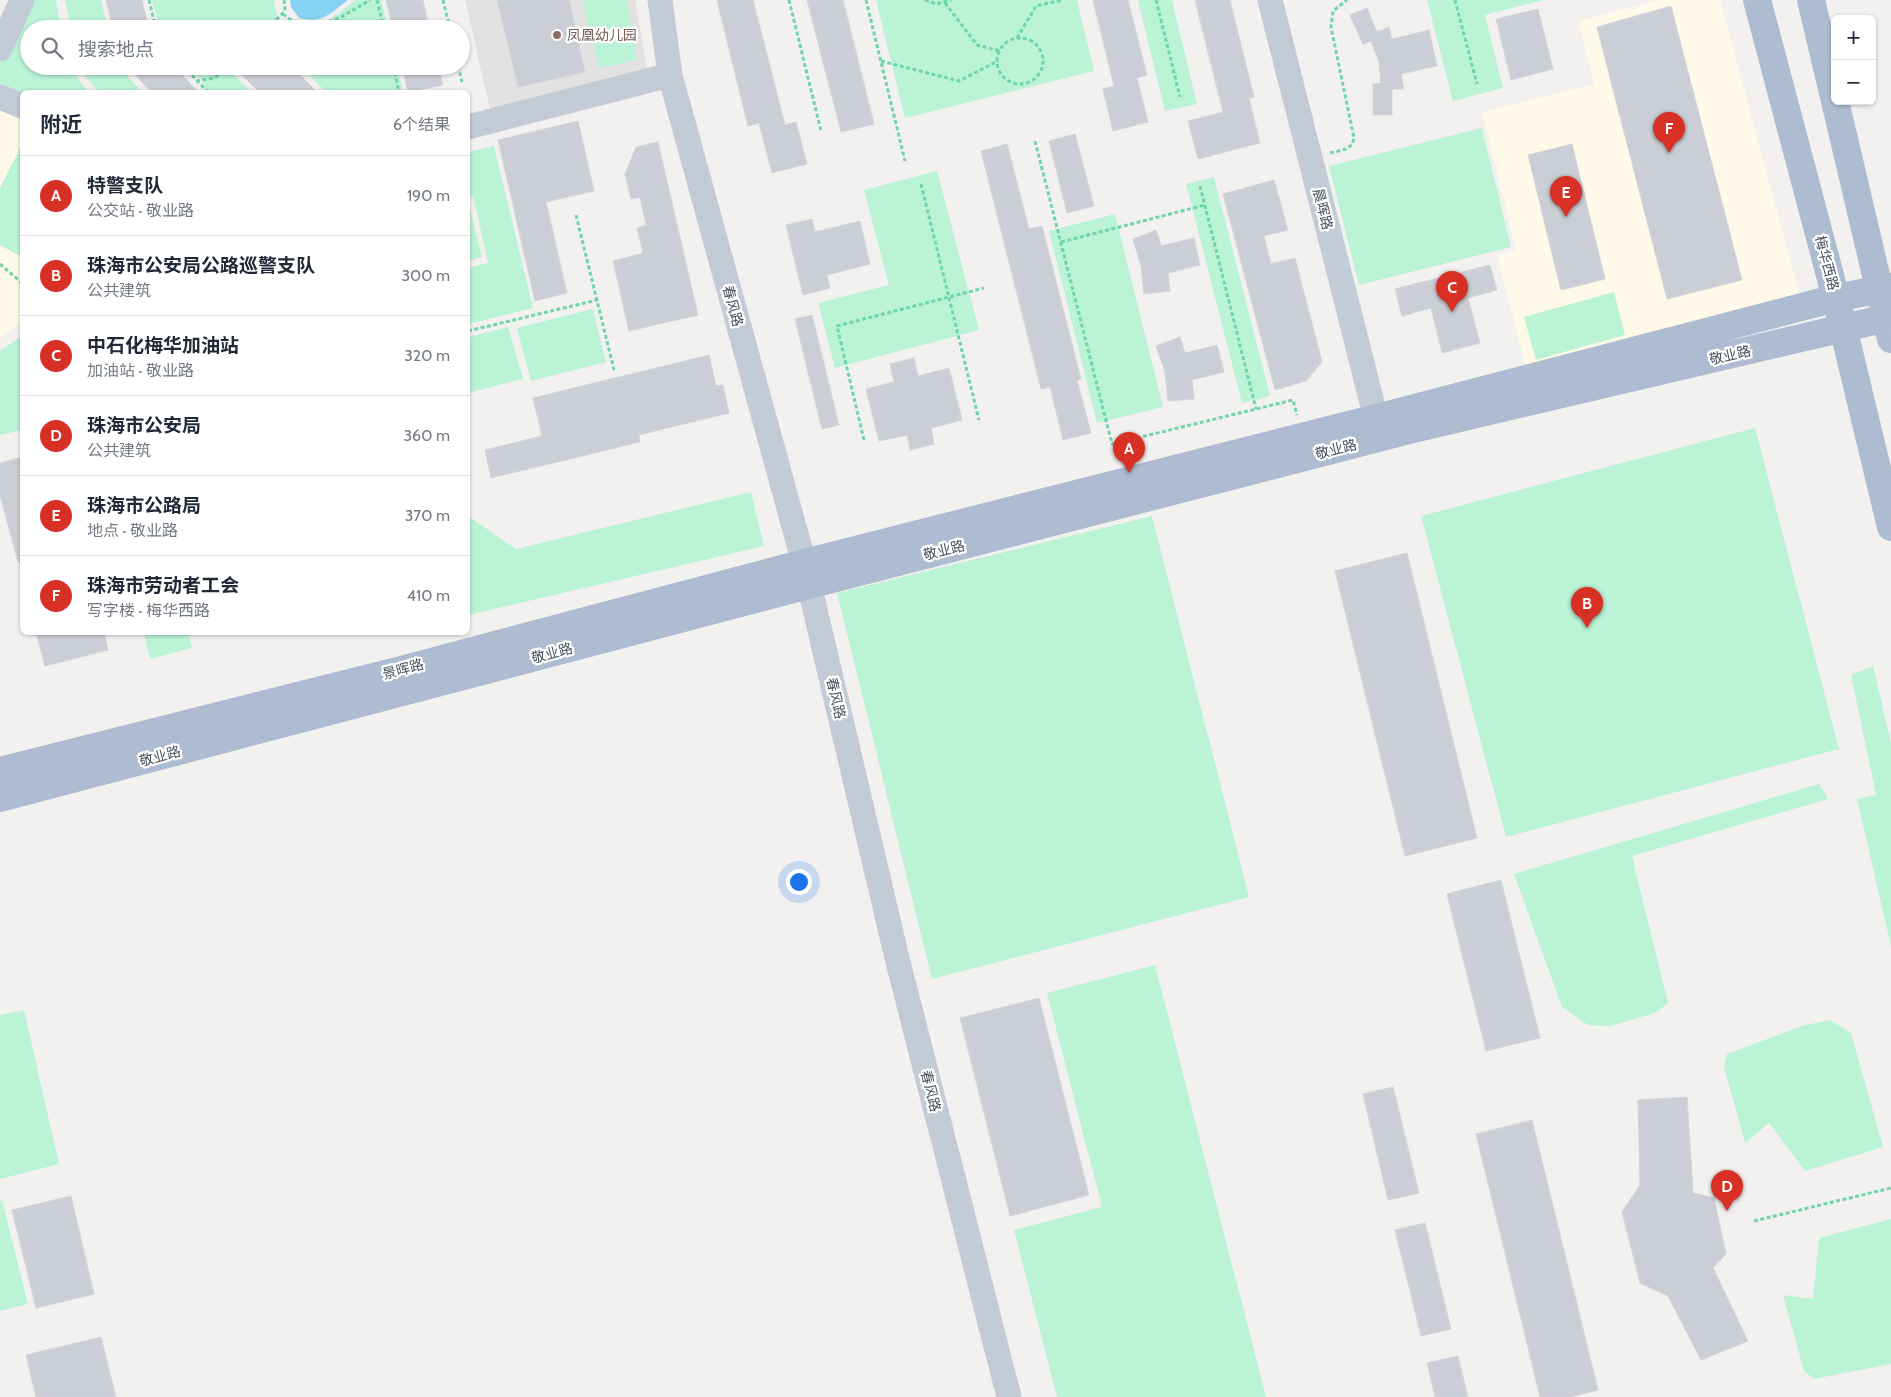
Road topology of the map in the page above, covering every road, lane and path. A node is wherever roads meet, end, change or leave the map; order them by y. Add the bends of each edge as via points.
1 (22, 0) edge
2 (149, 0) edge
3 (284, 0) edge
4 (370, 0) edge
5 (377, 0) edge
6 (443, 0) edge
7 (660, 0) edge
8 (789, 0) edge
9 (866, 0) edge
10 (926, 0) edge
11 (951, 0) edge
12 (1062, 0) edge
13 (1156, 0) edge
14 (1270, 0) edge
15 (1347, 0) edge
16 (1455, 0) edge
17 (1757, 0) edge
18 (1811, 0) edge
19 (945, 3) junction
20 (283, 14) junction
21 (154, 20) edge
22 (277, 20) edge
23 (291, 20) edge
24 (334, 20) edge
25 (382, 20) edge
26 (448, 20) edge
27 (1017, 38) junction
28 (0, 49) edge
29 (1000, 51) junction
30 (881, 61) junction
31 (998, 61) junction
32 (191, 75) edge
33 (218, 75) edge
34 (395, 75) edge
35 (460, 75) edge
36 (670, 75) junction
37 (196, 81) junction
38 (462, 82) dead end
39 (1476, 84) dead end
40 (1831, 84) edge
41 (206, 90) edge
42 (399, 90) edge
43 (0, 97) edge
44 (1180, 97) dead end
45 (20, 105) edge
46 (1836, 105) edge
47 (470, 126) edge
48 (821, 132) dead end
49 (1036, 141) dead end
50 (1310, 159) junction
51 (905, 162) dead end
52 (921, 184) dead end
53 (1200, 186) dead end
54 (1204, 205) junction
55 (576, 216) dead end
56 (1061, 242) junction
57 (0, 264) edge
58 (20, 281) edge
59 (984, 288) dead end
60 (1885, 288) edge
61 (948, 297) junction
62 (1836, 298) junction
63 (597, 300) junction
64 (1889, 325) edge
65 (1844, 328) junction
66 (470, 331) edge
67 (614, 370) dead end
68 (1256, 409) junction
69 (1376, 418) junction
70 (979, 420) dead end
71 (1303, 437) junction
72 (864, 440) dead end
73 (1891, 527) edge
74 (807, 574) junction
75 (0, 771) edge
76 (0, 798) edge
77 (1891, 1188) edge
78 (1754, 1221) dead end
79 (1009, 1397) edge

1 - 28 street
2 - 21 path
3 - 20 path
4 - 24 path
5 - 25 path
6 - 26 path
7 - 36 street, 春风路
8 - 48 path
9 - 30 path
10 - 19 path
11 - 19 path
12 - 27 path via 1036,6
13 - 44 path
14 - 50 street, 晨晖路
15 - 50 path via 1333,11 1331,27 1354,138 1346,149
16 - 39 path
17 - 62 main road, 梅华西路
18 - 40 main road
19 - 29 path via 977,45
20 - 22 path
20 - 23 path
27 - 29 path via 1010,40
27 - 31 path via 1031,40 1041,50 1040,73 1027,82 1012,82 1000,72
29 - 31 path
30 - 31 path via 958,81
30 - 51 path
32 - 37 path
33 - 37 path
34 - 42 path
35 - 38 path
36 - 47 street
36 - 74 street, 春风路
37 - 41 path
43 - 45 street
46 - 60 main road
49 - 56 path
50 - 69 street, 晨晖路
52 - 61 path
53 - 54 path
54 - 56 path
54 - 68 path
55 - 63 path
56 - 68 path via 1112,444
57 - 58 path
59 - 61 path
60 - 62 main road, 敬业路
60 - 64 main road
61 - 70 path
61 - 72 path via 837,326
62 - 65 main road, 梅华西路
62 - 69 main road, 敬业路
63 - 66 path
63 - 67 path
64 - 65 main road, 敬业路
65 - 73 main road, 梅华西路
65 - 74 main road, 敬业路
68 - 71 path via 1293,400
69 - 71 main road, 敬业路
71 - 74 main road, 敬业路
74 - 75 main road, 景晖路 via 402,670
74 - 76 main road, 敬业路
74 - 79 street, 春风路 via 908,1002
77 - 78 path

